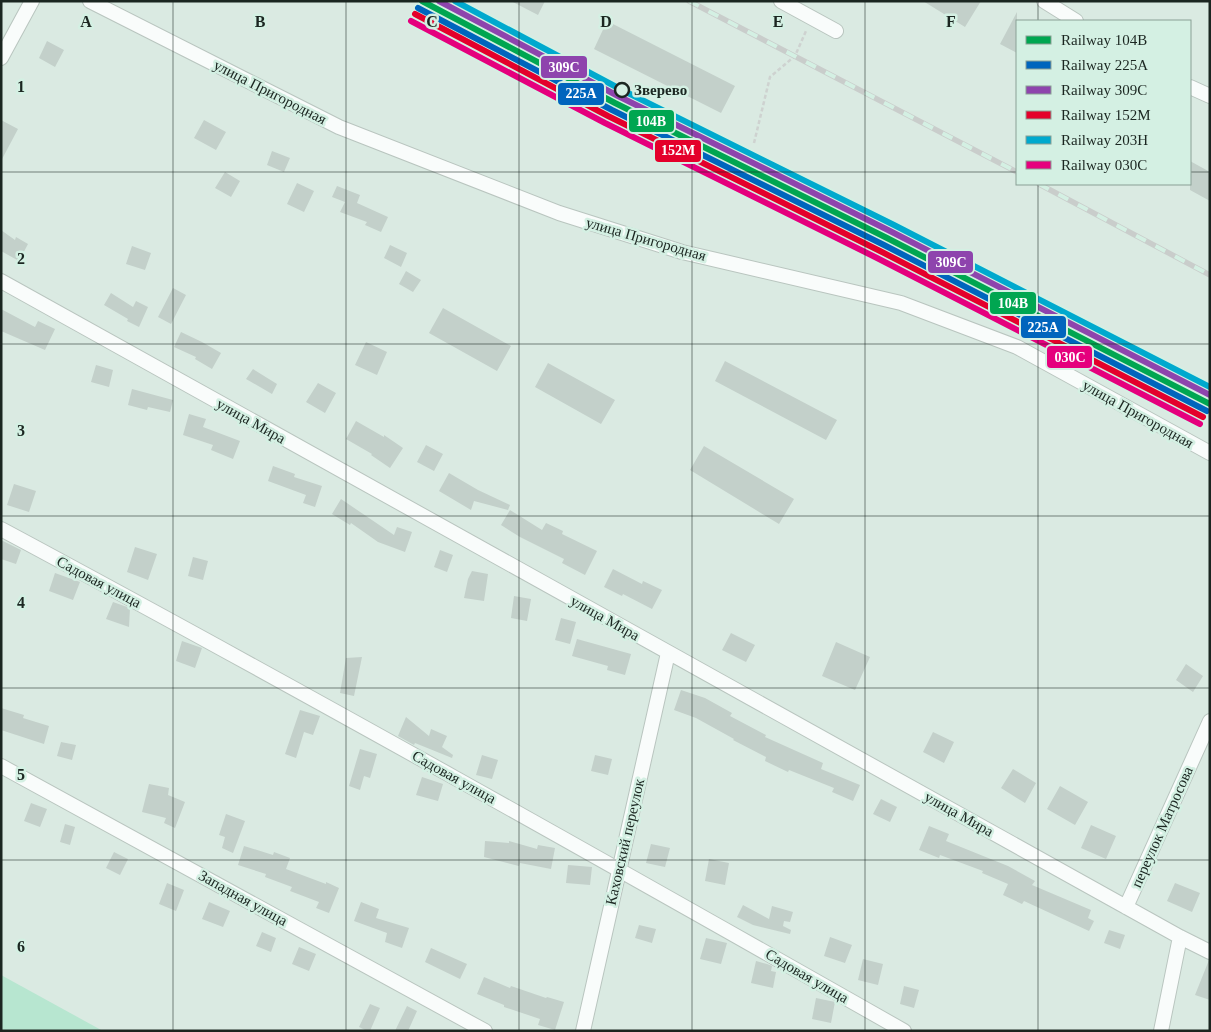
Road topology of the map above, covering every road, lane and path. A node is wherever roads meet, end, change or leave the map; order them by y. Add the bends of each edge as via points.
1 (32, 1) edge
2 (90, 1) edge
3 (781, 1) edge
4 (1044, 1) edge
5 (812, 18) junction
6 (1074, 20) edge
7 (836, 31) dead end
8 (3, 52) edge
9 (1191, 87) edge
10 (1210, 96) edge
11 (754, 143) dead end
12 (1, 281) edge
13 (1210, 453) edge
14 (1, 529) edge
15 (668, 653) junction
16 (1210, 720) edge
17 (1, 766) edge
18 (619, 869) junction
19 (1126, 907) junction
20 (1180, 937) junction
21 (1210, 952) edge
22 (484, 1031) edge
23 (583, 1031) edge
24 (904, 1031) edge
25 (1161, 1031) edge

1 - 8 street
2 - 13 street, улица Пригородная via 339,127 559,213 682,252 901,302 1017,347
3 - 5 street
4 - 6 street
5 - 7 street
5 - 11 path via 794,56 770,77
9 - 10 street
12 - 15 street, улица Мира
14 - 18 street, Садовая улица via 208,640
15 - 18 street, Каховский переулок
15 - 19 street, улица Мира
16 - 19 street, переулок Матросова
17 - 22 street, Западная улица
18 - 23 street, Каховский переулок
18 - 24 street, Садовая улица
19 - 20 street, улица Мира
20 - 21 street, улица Мира
20 - 25 street

